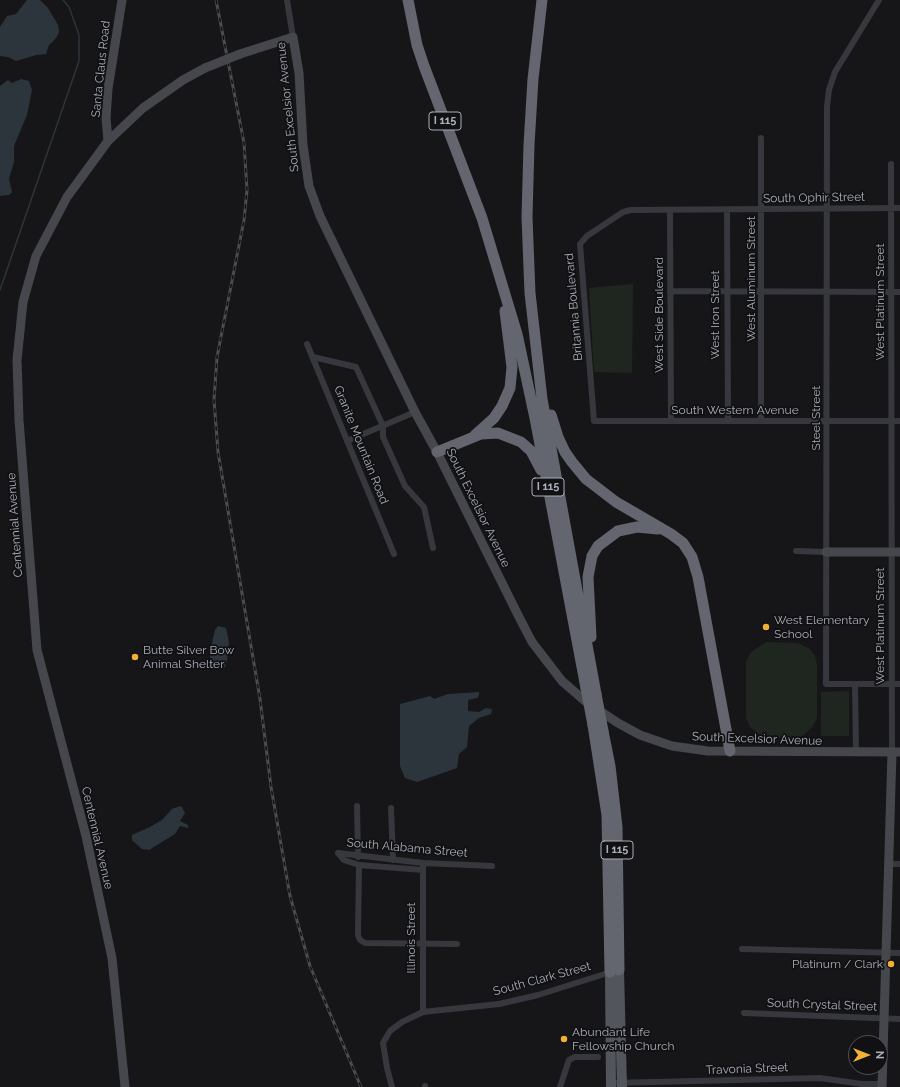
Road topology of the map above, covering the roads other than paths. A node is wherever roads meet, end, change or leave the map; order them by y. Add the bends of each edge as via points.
1 (122, 0) edge
2 (287, 0) edge
3 (408, 0) edge
4 (542, 0) edge
5 (879, 0) edge
6 (293, 37) junction
7 (761, 138) dead end
8 (108, 141) junction
9 (892, 164) dead end
10 (827, 208) junction
11 (891, 208) junction
12 (900, 208) edge
13 (670, 210) junction
14 (762, 210) junction
15 (727, 211) junction
16 (496, 262) junction
17 (670, 291) junction
18 (762, 291) junction
19 (729, 292) junction
20 (828, 292) junction
21 (892, 292) junction
22 (900, 292) edge
23 (536, 339) junction
24 (307, 344) dead end
25 (312, 357) junction
26 (415, 412) junction
27 (728, 420) junction
28 (761, 420) junction
29 (827, 420) junction
30 (594, 421) joint
31 (670, 421) junction
32 (892, 421) junction
33 (900, 421) edge
34 (383, 426) junction
35 (472, 438) junction
36 (347, 441) junction
37 (437, 452) junction
38 (665, 530) junction
39 (433, 548) dead end
40 (560, 550) junction
41 (796, 552) dead end
42 (826, 552) junction
43 (896, 552) edge
44 (394, 554) dead end
45 (855, 684) junction
46 (892, 684) junction
47 (900, 684) edge
48 (592, 691) junction
49 (730, 751) junction
50 (896, 752) edge
51 (856, 753) junction
52 (358, 806) dead end
53 (391, 808) dead end
54 (358, 857) junction
55 (393, 860) junction
56 (889, 864) junction
57 (900, 864) edge
58 (359, 866) junction
59 (423, 866) junction
60 (492, 866) dead end
61 (422, 944) junction
62 (457, 944) dead end
63 (742, 949) dead end
64 (886, 953) junction
65 (900, 953) edge
66 (614, 971) junction
67 (423, 1012) junction
68 (744, 1013) dead end
69 (884, 1018) junction
70 (900, 1019) edge
71 (598, 1057) dead end
72 (708, 1084) edge
73 (616, 1085) edge
74 (882, 1086) edge
75 (125, 1087) edge
76 (392, 1087) edge
77 (560, 1087) edge

1 - 8 street, Santa Claus Road via 108,89
2 - 6 street, South Excelsior Avenue
3 - 16 highway, I 115 via 424,66 482,218
4 - 23 highway, I 115 via 527,176 528,250
5 - 10 street, Steel Street via 835,72 829,90
6 - 8 street, Centennial Avenue, bridge via 240,54 183,80 143,108
6 - 26 street, South Excelsior Avenue via 299,73 303,145 309,186 320,216
7 - 14 street, West Aluminum Street
8 - 75 street, Centennial Avenue via 66,197 36,256 23,302 17,378 37,650 86,836 112,958
9 - 11 street, West Platinum Street
10 - 11 street, South Ophir Street
10 - 14 street, South Ophir Street
10 - 20 street, Steel Street
11 - 12 street, South Ophir Street
11 - 21 street, West Platinum Street
13 - 15 street, South Ophir Street
13 - 17 street, West Side Boulevard
13 - 30 street, Britannia Boulevard via 627,211 581,242
14 - 15 street, South Ophir Street
14 - 18 street, West Aluminum Street
15 - 19 street, West Iron Street
16 - 35 highway via 511,351 511,380 502,406
16 - 40 highway, I 115 via 526,374
17 - 19 street
17 - 31 street, West Side Boulevard
18 - 19 street
18 - 20 street
18 - 28 street, West Aluminum Street
19 - 27 street, West Iron Street
20 - 21 street
20 - 29 street, Steel Street
21 - 22 street
21 - 32 street, West Platinum Street
23 - 38 highway via 553,423 572,462 600,491
23 - 48 highway, I 115 via 542,399
24 - 25 street, Granite Mountain Road
25 - 34 street via 356,367
25 - 36 street, Granite Mountain Road
26 - 34 street
26 - 37 street, South Excelsior Avenue
27 - 28 street, South Western Avenue
27 - 31 street, South Western Avenue
28 - 29 street, South Western Avenue
29 - 32 street, South Western Avenue
29 - 42 street, Steel Street
30 - 31 street, South Western Avenue
32 - 33 street, South Western Avenue
32 - 43 street, West Platinum Street
34 - 36 street
34 - 39 street via 383,436 405,486 424,507
35 - 37 highway
35 - 40 highway via 481,434 498,433 521,442 531,451 544,479
36 - 44 street, Granite Mountain Road
37 - 49 street, South Excelsior Avenue via 532,642 562,681 595,708 640,735 672,746
38 - 48 highway via 637,527 618,531 598,546 592,556 588,582
38 - 49 highway via 682,543 692,556
40 - 48 highway, I 115
41 - 42 street
42 - 43 street
42 - 45 street, Steel Street via 826,684
43 - 46 street, West Platinum Street
45 - 46 street
45 - 51 street
46 - 47 street
46 - 50 street, West Platinum Street
48 - 66 highway, I 115, bridge via 593,725 607,815
48 - 66 highway, I 115, bridge via 610,766 617,827
49 - 51 street, South Excelsior Avenue
50 - 51 street, South Excelsior Avenue
50 - 56 street, West Platinum Street
52 - 54 street
53 - 55 street
54 - 55 street, South Alabama Street
54 - 58 street, South Alabama Street via 338,853 344,860
55 - 59 street, South Alabama Street
56 - 57 street
56 - 64 street, West Platinum Street
58 - 59 street, South Alabama Street
58 - 61 street via 360,940 365,943
59 - 60 street, South Alabama Street
59 - 61 street, Illinois Street
61 - 62 street
61 - 67 street, Illinois Street
63 - 64 street
64 - 65 street
64 - 69 street, West Platinum Street
66 - 67 street, South Clark Street via 538,995 499,1004
66 - 73 main road
67 - 76 street, South Clark Street via 390,1031 383,1043
68 - 69 street, South Crystal Street
69 - 70 street, South Crystal Street
69 - 74 street, West Platinum Street
71 - 77 street via 569,1060
72 - 73 street, Travonia Street
72 - 74 street, Travonia Street via 820,1078

